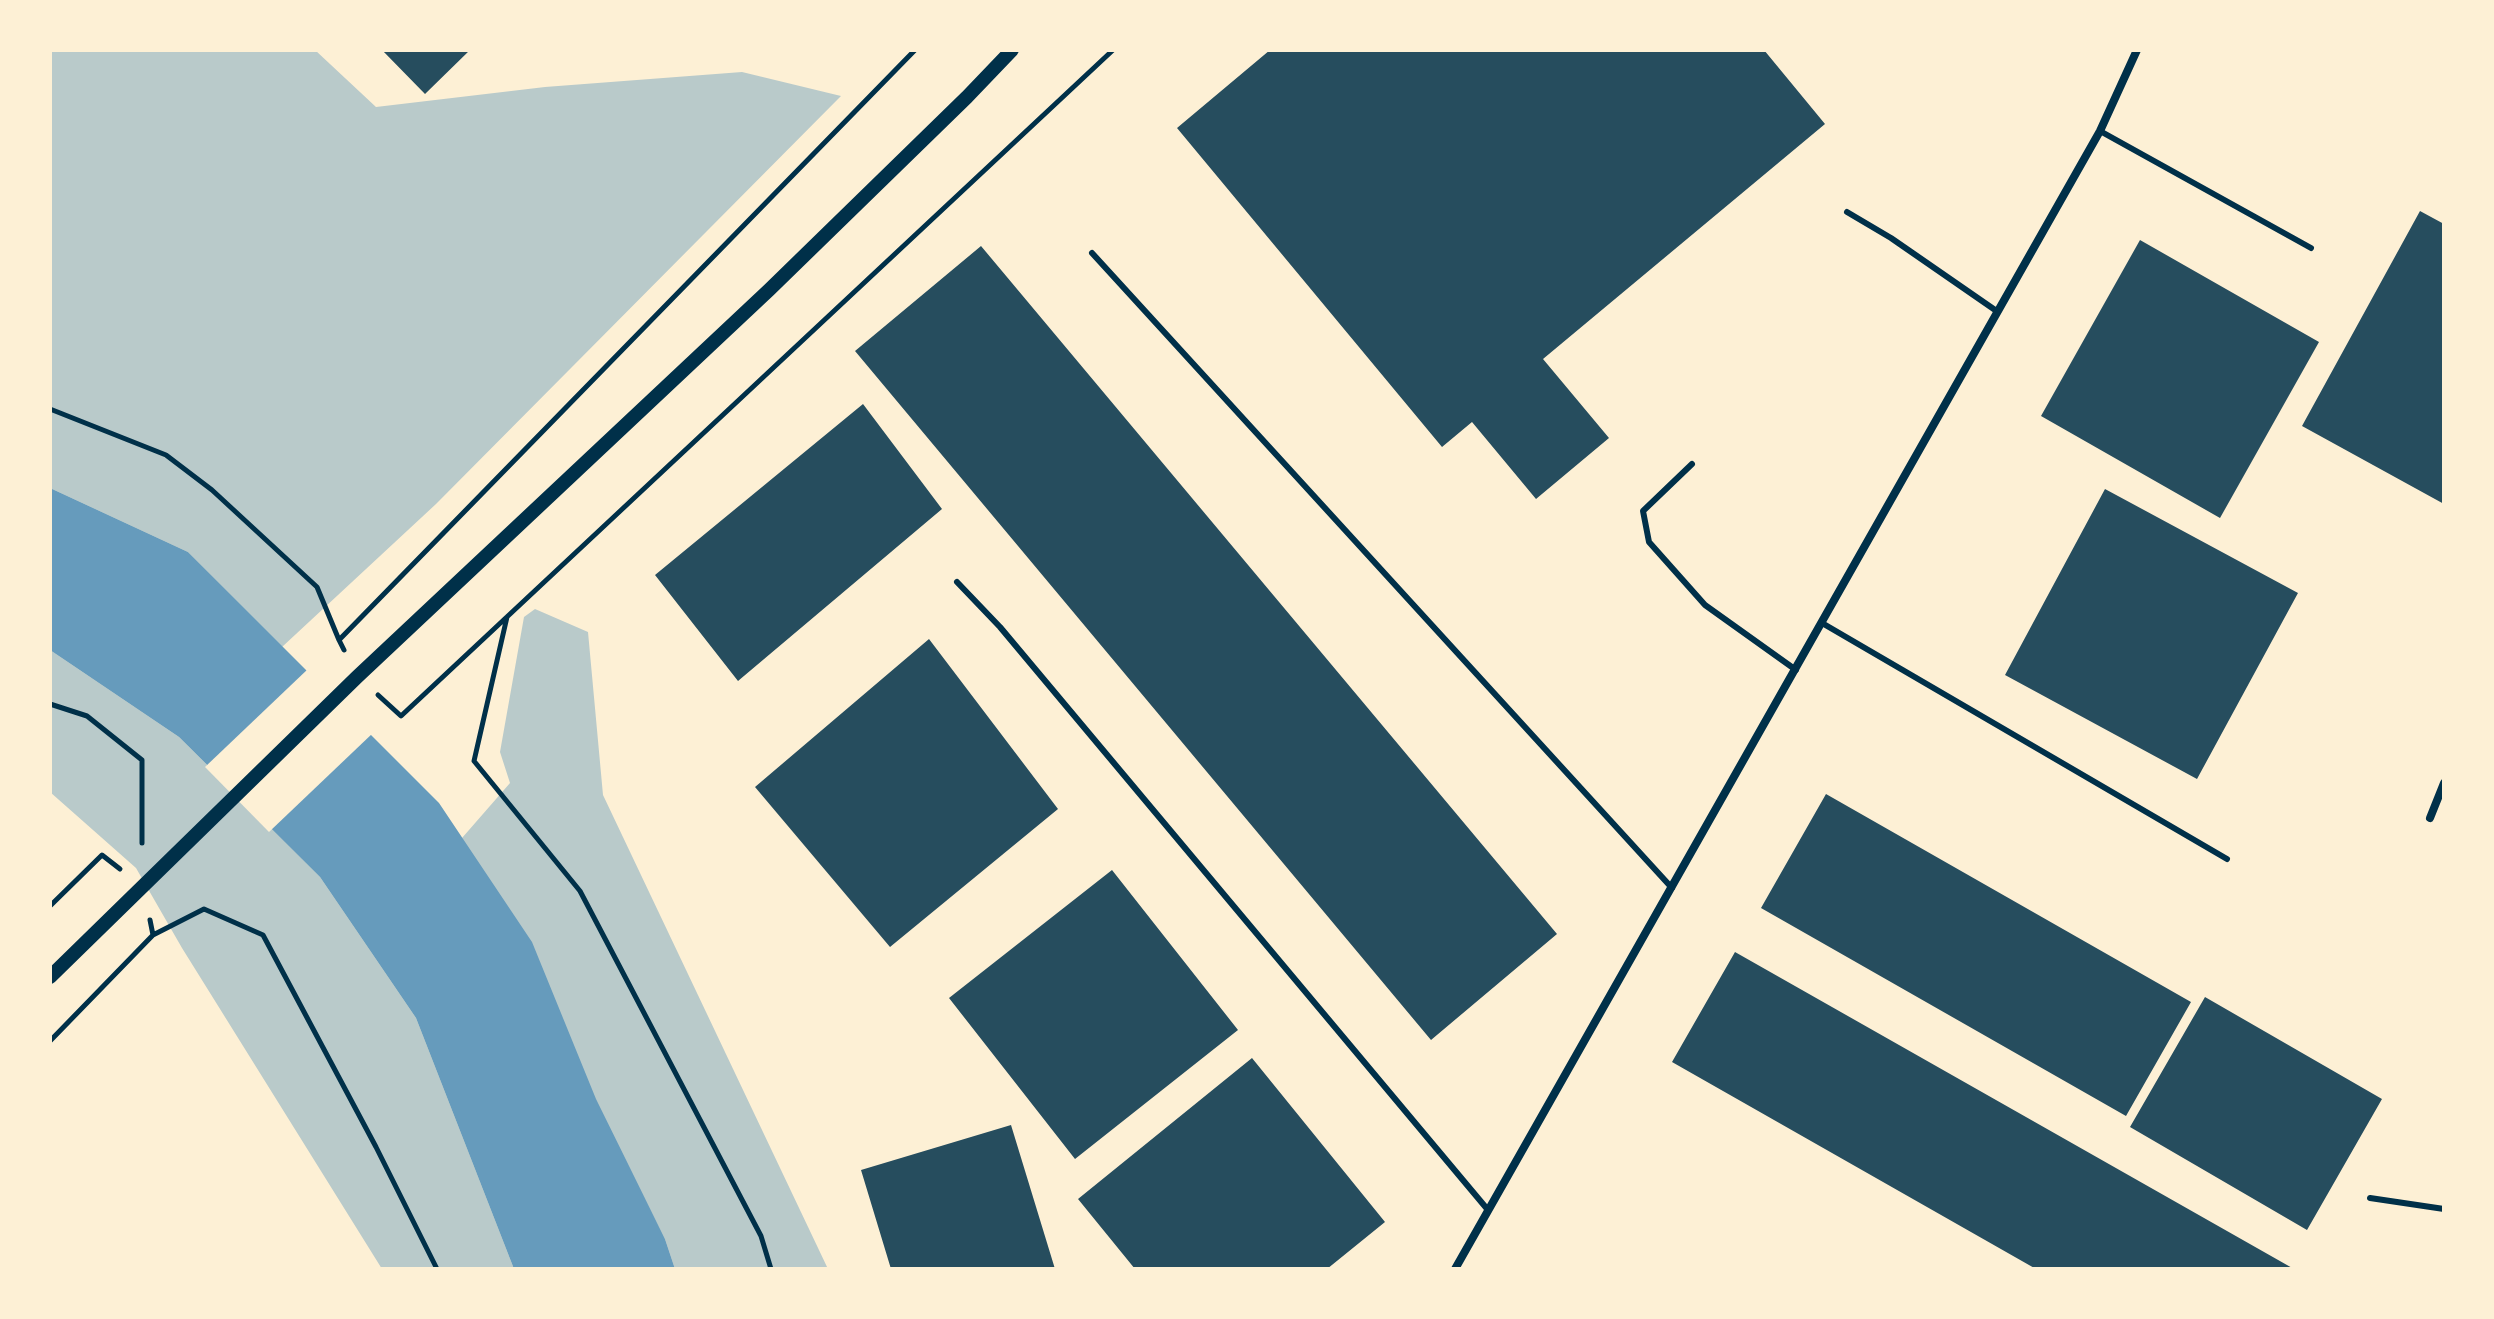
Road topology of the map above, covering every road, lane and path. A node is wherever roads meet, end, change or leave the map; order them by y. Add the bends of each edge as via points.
1 (915, 50) edge
2 (1012, 50) edge
3 (1113, 50) edge
4 (2137, 50) edge
5 (2100, 131) junction
6 (1847, 212) dead end
7 (2311, 248) dead end
8 (1092, 253) dead end
9 (1998, 312) junction
10 (50, 409) edge
11 (1692, 464) dead end
12 (957, 582) dead end
13 (507, 616) junction
14 (1822, 623) junction
15 (339, 640) junction
16 (1796, 670) junction
17 (357, 677) junction
18 (50, 704) edge
19 (2444, 783) edge
20 (2430, 818) dead end
21 (2227, 859) dead end
22 (143, 887) junction
23 (1672, 888) junction
24 (50, 906) edge
25 (153, 935) junction
26 (50, 977) edge
27 (50, 1041) edge
28 (2370, 1198) dead end
29 (2444, 1209) edge
30 (1488, 1210) junction
31 (437, 1269) edge
32 (771, 1269) edge
33 (1455, 1269) edge

1 - 15 path
2 - 17 street via 769,290
3 - 13 path
4 - 5 street
5 - 7 lane
5 - 9 street
6 - 9 lane
8 - 23 lane
9 - 14 street
10 - 15 path via 166,455 212,490 317,587
11 - 16 lane via 1643,511 1649,542 1705,605
12 - 30 lane
13 - 17 path via 401,716
13 - 32 path via 474,761 580,891 761,1236
14 - 16 street
14 - 21 lane
15 - 17 path
16 - 23 street
17 - 22 street
18 - 22 path via 87,716 142,760
19 - 20 street
22 - 24 path via 102,855
22 - 25 path
22 - 26 street
23 - 30 street
25 - 27 path
25 - 31 path via 204,909 263,935
28 - 29 lane
30 - 33 street

